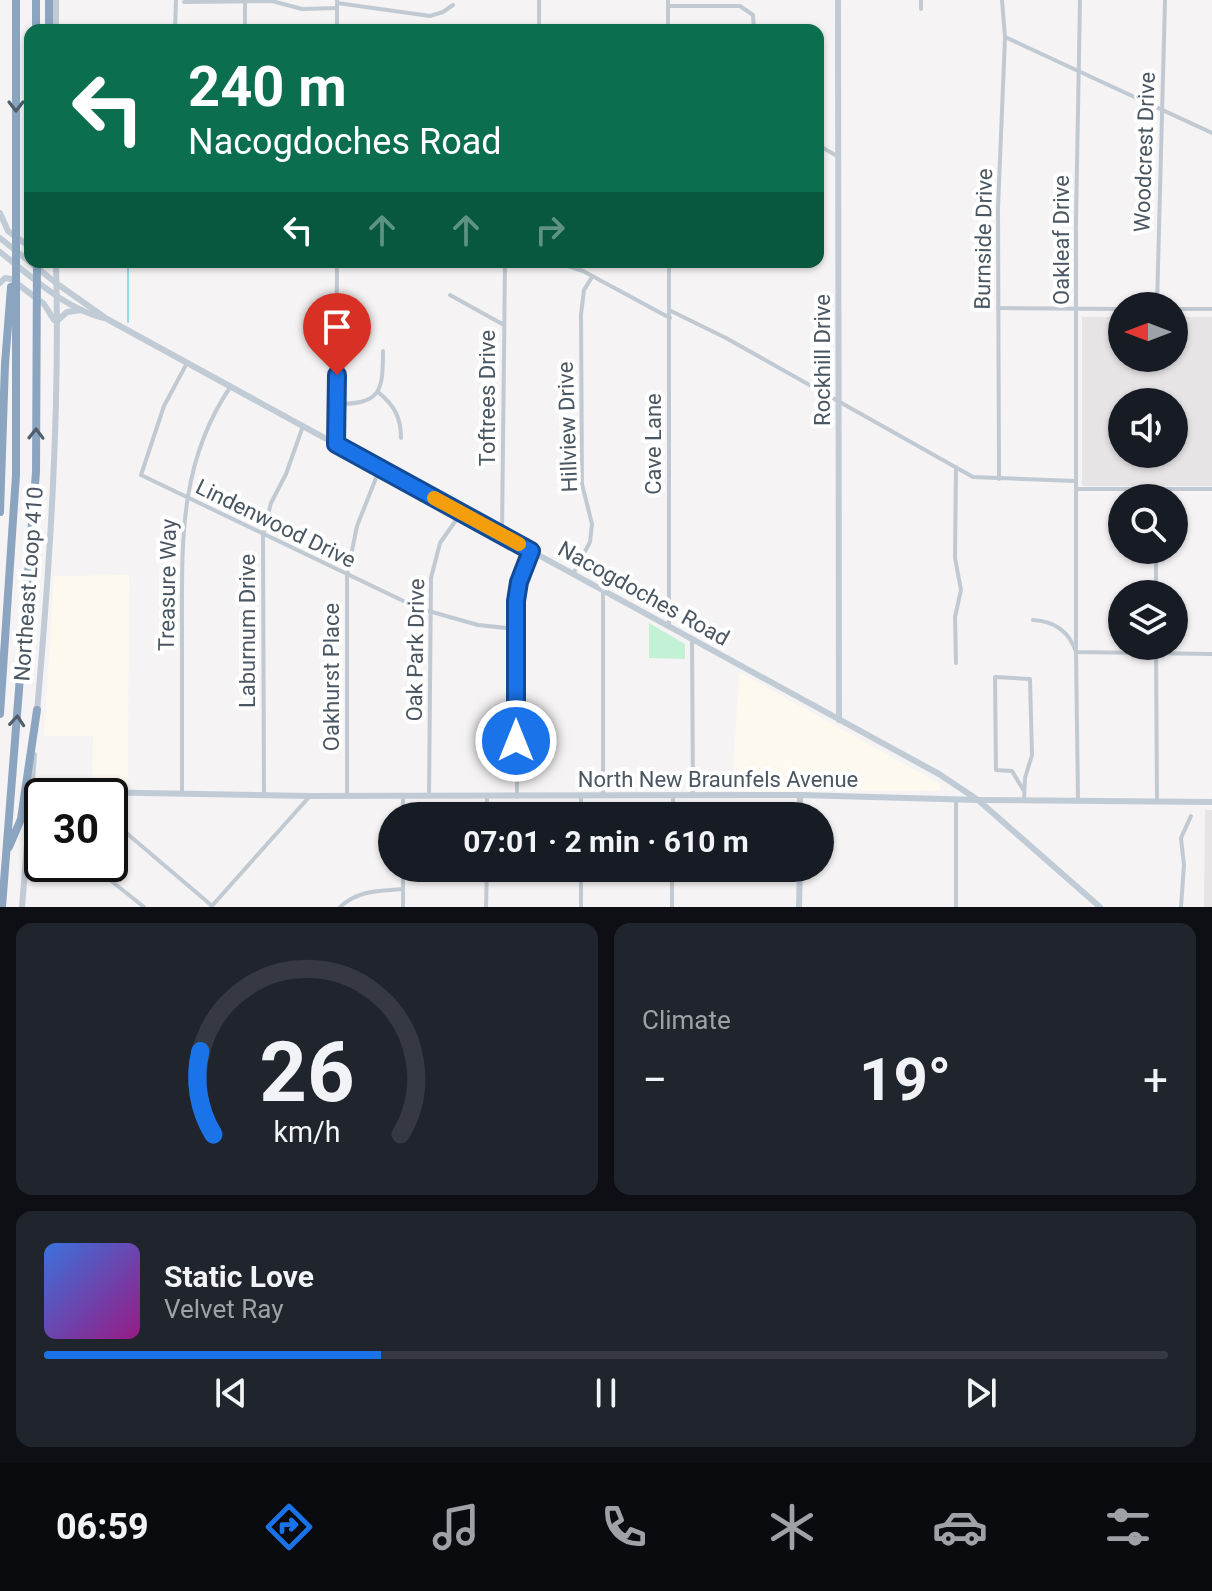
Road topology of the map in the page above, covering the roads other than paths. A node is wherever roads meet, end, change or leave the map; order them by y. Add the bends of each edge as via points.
1 (16, 0) edge
2 (36, 0) edge
3 (49, 0) edge
4 (56, 0) edge
5 (176, 0) edge
6 (539, 0) edge
7 (838, 0) edge
8 (921, 0) edge
9 (1002, 0) edge
10 (1080, 0) edge
11 (1165, 0) edge
12 (245, 1) edge
13 (184, 2) dead end
14 (668, 3) edge
15 (337, 4) edge
16 (453, 5) dead end
17 (921, 9) dead end
18 (36, 24) edge
19 (49, 24) edge
20 (56, 24) edge
21 (175, 24) edge
22 (245, 24) edge
23 (540, 24) edge
24 (668, 24) edge
25 (754, 24) edge
26 (1005, 37) junction
27 (1080, 71) junction
28 (1161, 109) junction
29 (1212, 133) edge
30 (824, 148) edge
31 (839, 157) junction
32 (0, 213) edge
33 (0, 238) edge
34 (24, 243) edge
35 (0, 252) edge
36 (24, 257) edge
37 (37, 268) edge
38 (37, 268) edge
39 (56, 268) edge
40 (337, 268) edge
41 (505, 268) edge
42 (575, 268) edge
43 (669, 268) edge
44 (592, 277) junction
45 (0, 283) edge
46 (56, 283) junction
47 (1157, 292) edge
48 (56, 295) junction
49 (450, 295) dead end
50 (998, 308) junction
51 (1076, 308) junction
52 (1108, 309) edge
53 (1188, 309) edge
54 (1212, 309) edge
55 (82, 310) junction
56 (669, 310) junction
57 (13, 313) junction
58 (670, 318) junction
59 (107, 319) junction
60 (56, 324) junction
61 (504, 325) junction
62 (383, 351) dead end
63 (188, 362) junction
64 (231, 386) junction
65 (378, 392) junction
66 (840, 403) junction
67 (336, 404) junction
68 (303, 426) junction
69 (401, 438) dead end
70 (336, 444) junction
71 (956, 467) junction
72 (380, 468) junction
73 (999, 479) junction
74 (1076, 481) junction
75 (1076, 489) junction
76 (1108, 489) edge
77 (1188, 489) edge
78 (1212, 489) edge
79 (186, 497) junction
80 (0, 512) edge
81 (461, 513) junction
82 (263, 535) junction
83 (502, 535) junction
84 (531, 551) junction
85 (573, 574) junction
86 (347, 575) junction
87 (603, 591) junction
88 (429, 613) junction
89 (1033, 620) dead end
90 (669, 627) junction
91 (516, 629) junction
92 (692, 640) junction
93 (1076, 652) junction
94 (1108, 653) edge
95 (1188, 654) edge
96 (1212, 654) edge
97 (1156, 660) edge
98 (956, 663) dead end
99 (37, 710) junction
100 (0, 714) edge
101 (839, 720) junction
102 (32, 778) edge
103 (1024, 791) junction
104 (128, 794) edge
105 (182, 794) junction
106 (800, 795) junction
107 (264, 796) junction
108 (310, 796) junction
109 (347, 796) junction
110 (429, 796) junction
111 (581, 796) junction
112 (603, 796) junction
113 (673, 796) junction
114 (693, 796) junction
115 (403, 797) junction
116 (487, 797) junction
117 (517, 797) junction
118 (956, 800) junction
119 (978, 800) junction
120 (1002, 800) junction
121 (1024, 801) junction
122 (1078, 801) junction
123 (1157, 801) junction
124 (403, 802) edge
125 (487, 802) edge
126 (581, 802) edge
127 (673, 802) edge
128 (800, 802) edge
129 (1212, 802) edge
130 (1191, 816) dead end
131 (997, 817) junction
132 (128, 835) edge
133 (5, 855) junction
134 (24, 882) edge
135 (113, 882) edge
136 (403, 882) edge
137 (487, 882) edge
138 (581, 882) edge
139 (672, 882) edge
140 (800, 882) edge
141 (403, 889) junction
142 (2, 907) edge
143 (22, 907) edge
144 (144, 907) edge
145 (212, 907) edge
146 (340, 907) edge
147 (403, 907) edge
148 (486, 907) edge
149 (581, 907) edge
150 (672, 907) edge
151 (799, 907) edge
152 (956, 907) edge
153 (1100, 907) edge
154 (1181, 907) edge

1 -> 57 highway
2 - 18 highway
3 - 19 highway
4 - 20 main road
5 - 21 street
6 - 23 street
7 - 31 main road, Rockhill Drive
8 - 17 street
9 - 26 street, Burnside Drive
10 - 27 street, Oakleaf Drive
11 - 28 street, Woodcrest Drive
12 - 13 street
12 - 15 street via 307,9
12 - 22 street
14 - 24 street
14 - 25 street via 740,6 753,15
15 - 16 street via 430,16
26 - 27 street
26 - 50 street, Burnside Drive
27 - 28 street
27 - 51 street, Oakleaf Drive
28 - 29 street
28 - 47 street, Woodcrest Drive
30 - 31 street
31 - 66 main road, Rockhill Drive
32 - 34 main road via 8,231
33 - 36 main road, Nacogdoches Road
35 - 48 main road, Nacogdoches Road
37 - 46 main road, Nacogdoches Road
133 -> 38 highway via 36,472
39 - 46 main road, Northeast Loop 410
40 - 67 street
41 - 61 street, Toftrees Drive
42 - 44 street
43 - 56 street, Cave Lane
44 - 58 street
44 - 85 street, Hillview Drive via 581,303 581,329 582,484 592,533
45 - 60 main road via 11,279 44,304
46 - 48 main road, Northeast Loop 410
46 - 59 main road, Nacogdoches Road
48 - 55 main road, Nacogdoches Road
48 - 60 main road, Northeast Loop 410
49 - 61 street
50 - 51 street
50 - 73 street, Burnside Drive
51 - 52 street
51 - 74 street, Oakleaf Drive
53 - 54 street
55 - 59 main road, Nacogdoches Road
55 - 60 main road via 67,312
56 - 58 street, Cave Lane
56 - 66 street
57 - 80 highway
57 - 100 highway via 16,475
58 - 90 street, Cave Lane
59 - 63 main road, Nacogdoches Road
60 - 99 main road, Northeast Loop 410 via 52,536
61 - 83 street, Toftrees Drive
62 - 65 street
63 - 64 main road, Nacogdoches Road
63 - 79 street, Lindenwood Drive via 164,406 141,475
64 - 68 main road, Nacogdoches Road
64 - 79 street, Treasure Way via 204,435
65 - 67 street via 367,402
65 - 69 street via 398,415
66 - 71 street
66 - 101 main road, Rockhill Drive
67 - 70 street
68 - 70 main road, Nacogdoches Road
68 - 82 street, Laburnum Drive
70 - 72 main road, Nacogdoches Road
71 - 73 street via 973,477
71 - 98 street via 955,558 961,590 955,617
72 - 81 main road, Nacogdoches Road
72 - 86 street, Oakhurst Place via 357,526
73 - 74 street
74 - 75 street, Oakleaf Drive
75 - 76 street
75 - 93 street
77 - 78 street
79 - 82 street, Lindenwood Drive
79 - 105 street, Treasure Way
81 - 83 main road, Nacogdoches Road
81 - 88 street, Oak Park Drive via 436,554
82 - 86 street, Lindenwood Drive
82 - 107 street, Laburnum Drive
83 - 84 main road, Nacogdoches Road
84 - 85 main road, Nacogdoches Road
84 - 91 street via 517,591
85 - 87 main road, Nacogdoches Road
86 - 88 street, Lindenwood Drive
86 - 109 street, Oakhurst Place
87 - 90 main road, Nacogdoches Road
87 - 112 street
88 - 91 street, Lindenwood Drive
88 - 110 street, Oak Park Drive
89 - 93 street via 1061,629
90 - 92 main road, Nacogdoches Road
91 - 117 street
92 - 101 main road, Nacogdoches Road
92 - 114 street
93 - 94 street
93 - 122 street
95 - 96 street
97 - 123 street
99 - 102 main road, Northeast Loop 410
99 - 133 highway via 21,819
101 - 119 main road, Nacogdoches Road
103 - 103 street via 1032,755 1030,679 995,677 996,770 1012,771
103 - 121 street
104 - 105 main road, North New Braunfels Avenue
105 - 107 main road, North New Braunfels Avenue
106 - 114 main road, North New Braunfels Avenue
106 - 118 main road, North New Braunfels Avenue
106 - 128 main road
107 - 108 main road, North New Braunfels Avenue
108 - 109 main road, North New Braunfels Avenue
108 - 145 street
109 - 115 main road, North New Braunfels Avenue
110 - 115 main road, North New Braunfels Avenue
110 - 116 main road, North New Braunfels Avenue
111 - 112 main road, North New Braunfels Avenue
111 - 117 main road, North New Braunfels Avenue
111 - 126 street
112 - 113 main road, North New Braunfels Avenue
113 - 114 main road, North New Braunfels Avenue
113 - 127 street
115 - 124 street
116 - 117 main road, North New Braunfels Avenue
116 - 125 street
118 - 119 main road, North New Braunfels Avenue
118 - 152 street
119 - 120 main road, North New Braunfels Avenue
119 - 131 main road, Nacogdoches Road
120 - 121 main road, North New Braunfels Avenue
120 - 131 main road
121 - 122 main road, North New Braunfels Avenue
122 - 123 main road, North New Braunfels Avenue
123 - 129 main road, North New Braunfels Avenue
130 - 154 street via 1181,838
131 - 153 main road, Nacogdoches Road
132 - 145 street
133 - 142 highway
134 - 143 main road, Northeast Loop 410
135 - 144 street
136 - 141 street
137 - 148 street
138 - 149 street
139 - 150 street
140 - 151 main road
141 - 146 street via 367,891
141 - 147 street

